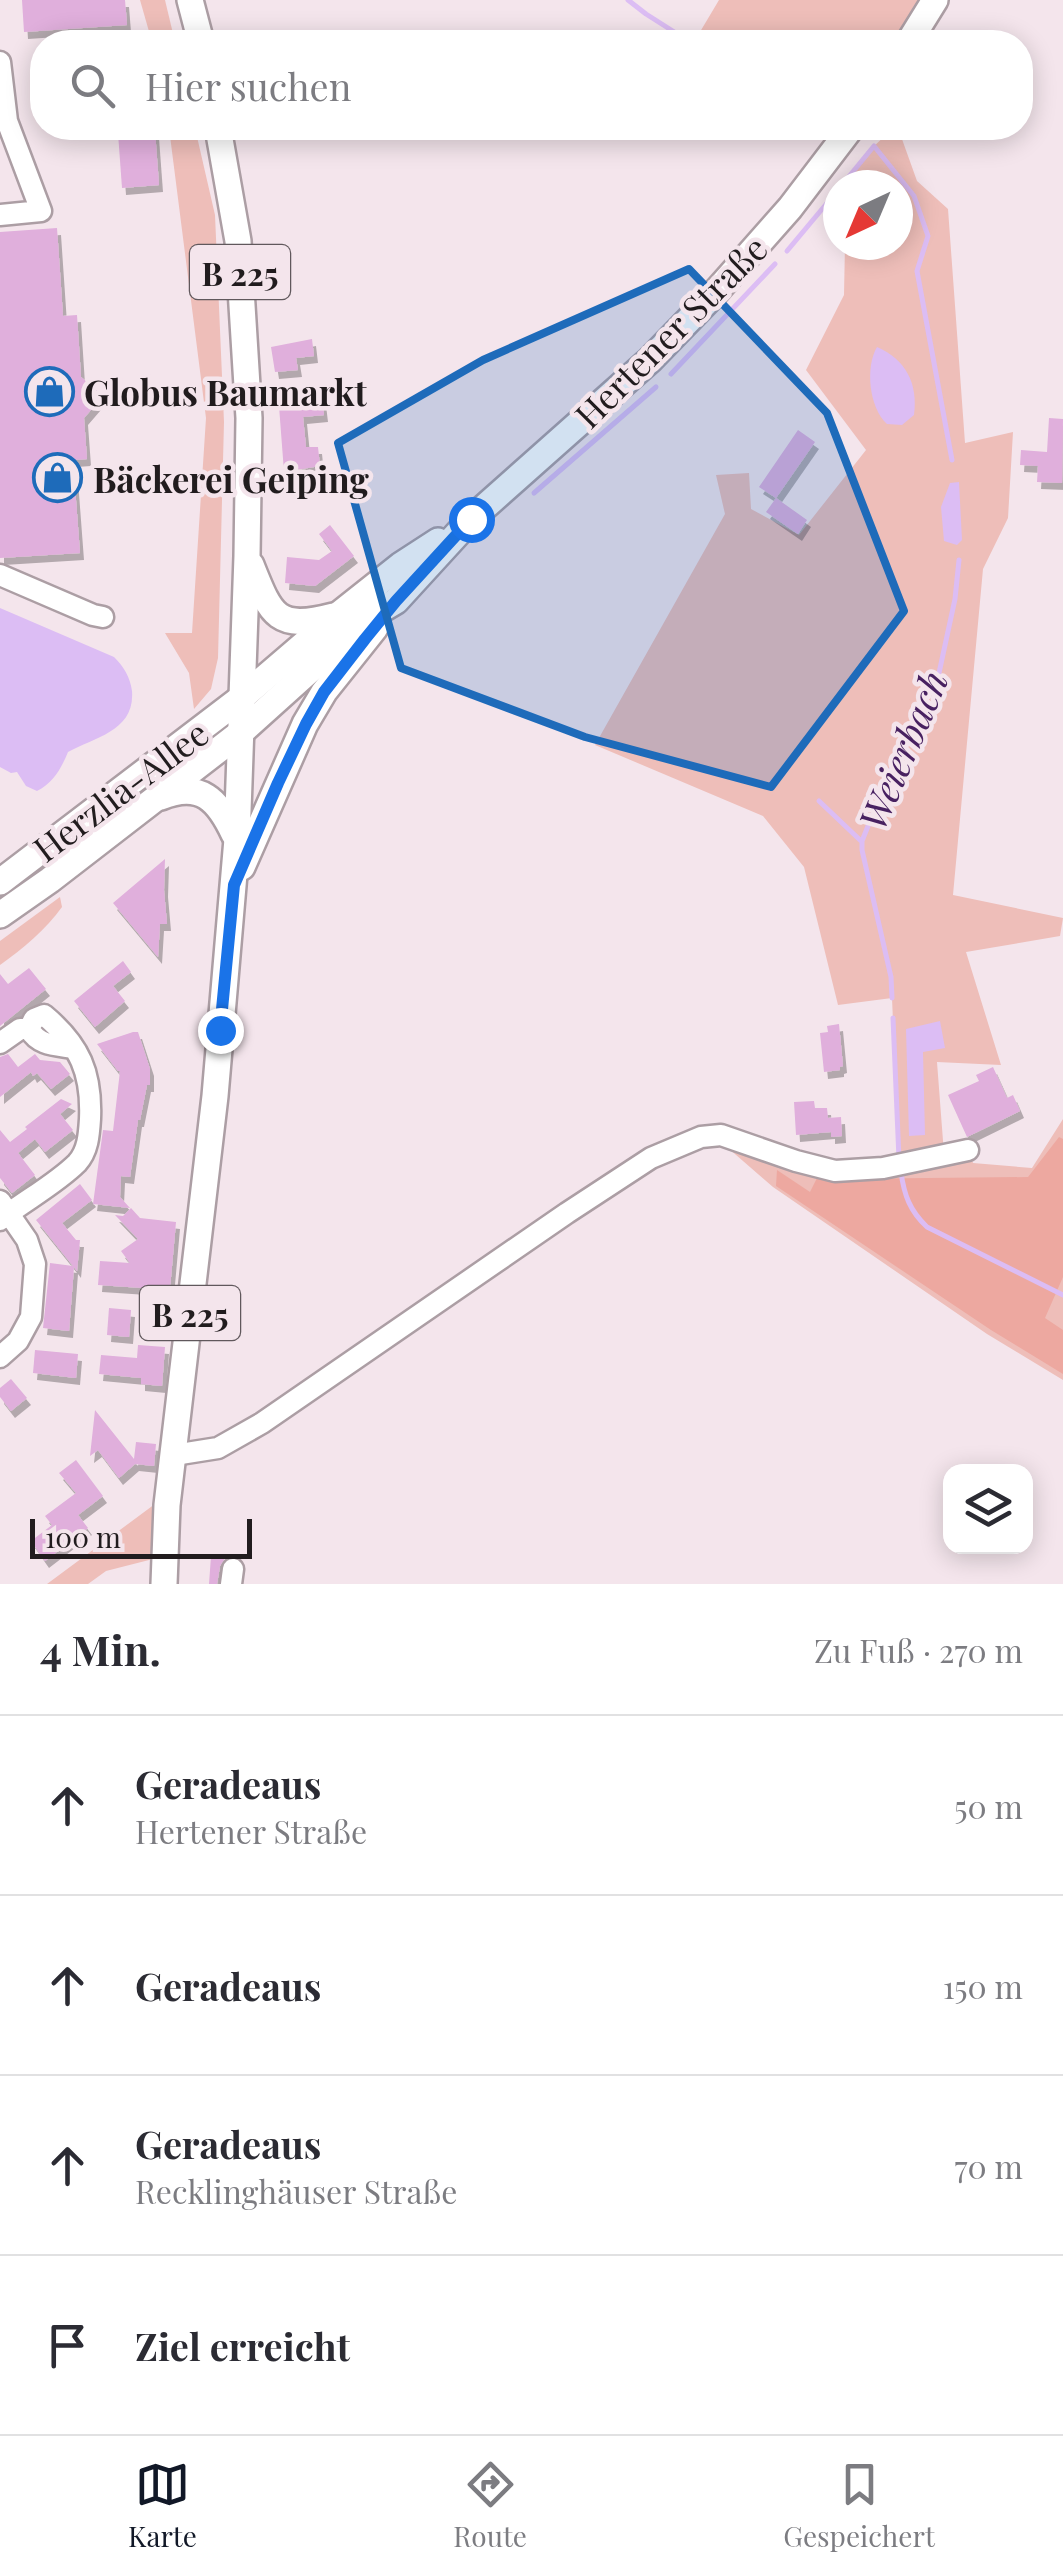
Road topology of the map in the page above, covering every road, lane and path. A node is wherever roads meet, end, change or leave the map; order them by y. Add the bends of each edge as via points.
1 (190, 0) edge
2 (935, 0) edge
3 (197, 30) edge
4 (916, 30) edge
5 (0, 62) edge
6 (220, 140) edge
7 (843, 140) edge
8 (0, 215) edge
9 (471, 519) junction
10 (247, 556) junction
11 (0, 574) edge
12 (396, 601) junction
13 (338, 615) junction
14 (103, 616) dead end
15 (240, 699) junction
16 (240, 734) junction
17 (148, 803) junction
18 (237, 839) junction
19 (0, 882) edge
20 (234, 885) junction
21 (0, 915) edge
22 (0, 1043) edge
23 (968, 1150) dead end
24 (3, 1211) edge
25 (0, 1357) edge
26 (174, 1455) junction
27 (164, 1584) edge

1 - 3 main road
2 - 4 main road
5 - 8 street via 7,121 41,211
6 - 10 main road, B 225 via 238,240 249,418
7 - 9 main road, Hertener Straße via 790,208 650,360
9 - 12 main road, Hertener Straße
9 - 13 main road, Hertener Straße
10 - 13 main road via 270,608 284,620
10 - 15 main road, B 225
11 - 14 street
12 - 16 main road, Hertener Straße via 369,616
12 - 20 main road via 324,692
13 - 15 main road, Hertener Straße
15 - 16 main road, B 225
15 - 19 main road, Herzlia-Allee
16 - 17 main road, Herzlia-Allee
16 - 18 main road, B 225
17 - 18 main road via 187,791 209,796
17 - 21 main road, Herzlia-Allee
18 - 20 main road, B 225
20 - 26 main road, B 225
22 - 24 street via 44,1015 74,1048 90,1084 87,1146 78,1162
23 - 26 street via 835,1171 721,1135 701,1137 651,1158 566,1213 262,1423 218,1448
24 - 25 street via 27,1240 35,1264 31,1317
26 - 27 main road, B 225

